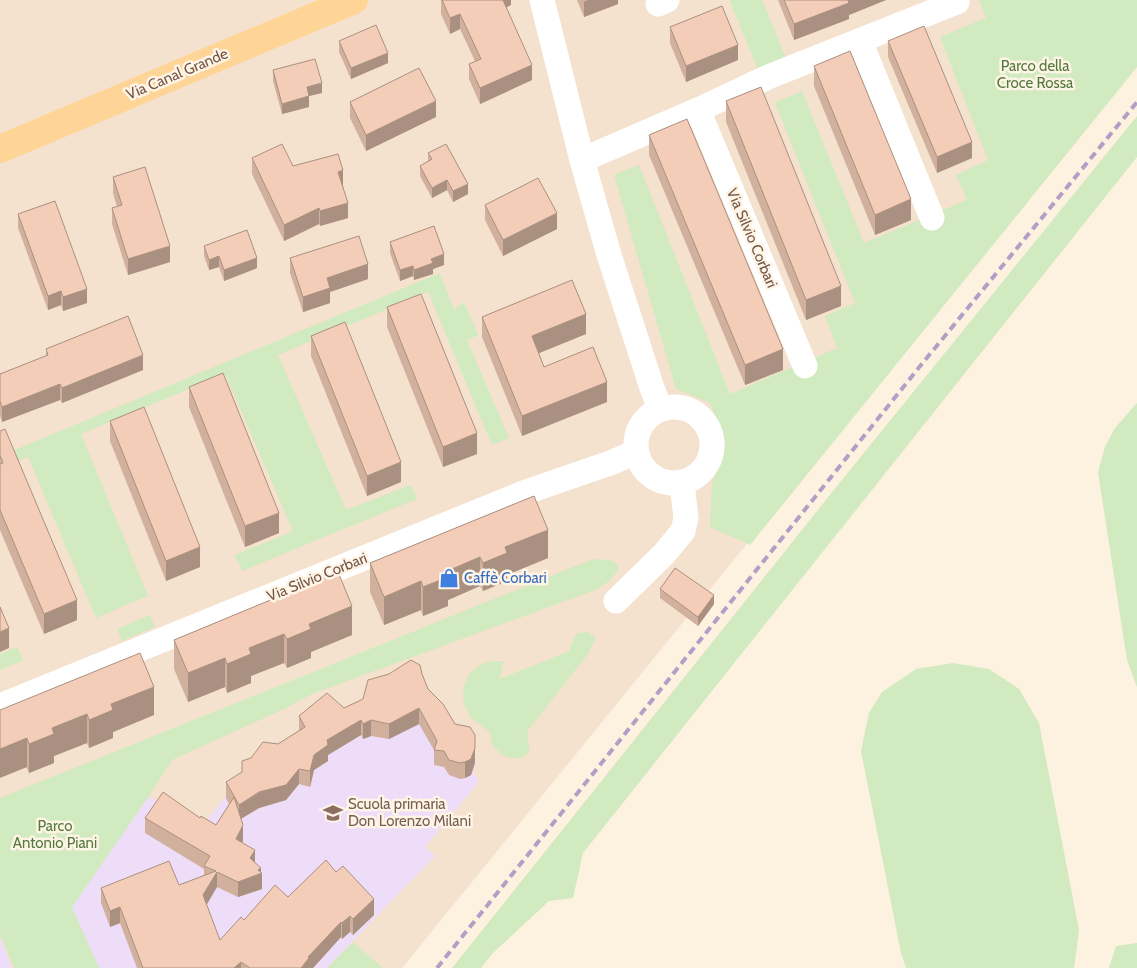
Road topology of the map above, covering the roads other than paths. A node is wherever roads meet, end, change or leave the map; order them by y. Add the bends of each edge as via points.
1 (354, 0) edge
2 (542, 0) edge
3 (957, 2) dead end
4 (860, 41) junction
5 (698, 110) junction
6 (0, 149) edge
7 (582, 160) junction
8 (932, 218) dead end
9 (805, 366) dead end
10 (660, 409) junction
11 (636, 452) junction
12 (682, 483) junction
13 (616, 601) dead end
14 (0, 706) edge

1 - 6 main road, Via Canal Grande
2 - 7 street
3 - 4 street
4 - 5 street
4 - 8 street
5 - 7 street
5 - 9 street, Via Silvio Corbari
7 - 10 street via 609,255
10 - 11 street via 643,422 637,436
10 - 12 street via 670,406 693,411 702,418 712,438 709,461 702,471
11 - 12 street via 640,463 658,480
11 - 14 street, Via Silvio Corbari via 526,492
12 - 13 street via 686,518 683,531

